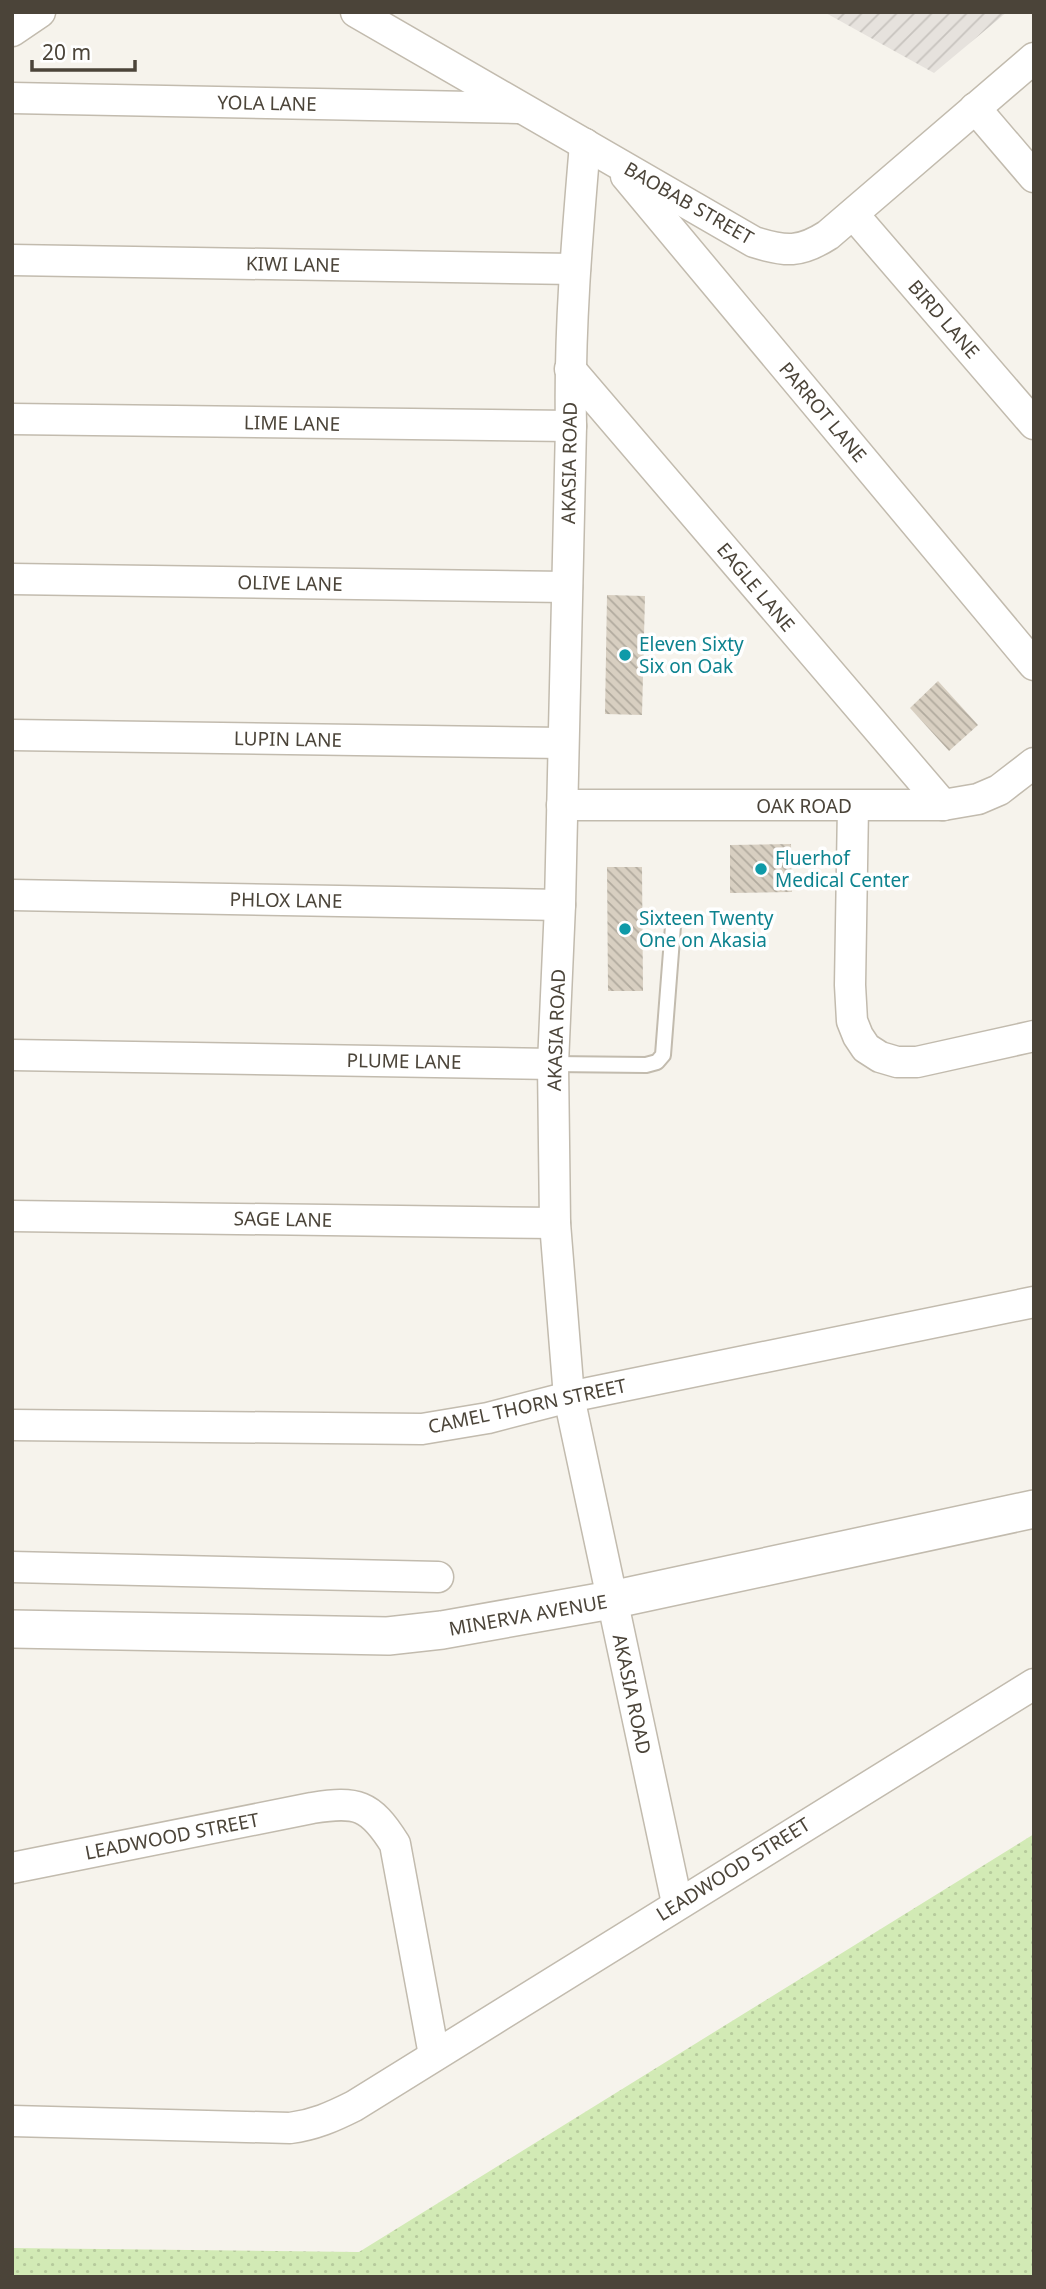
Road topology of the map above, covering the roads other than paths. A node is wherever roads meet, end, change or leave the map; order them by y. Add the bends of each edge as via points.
1 (40, 12) edge
2 (356, 12) edge
3 (12, 31) edge
4 (1034, 58) edge
5 (12, 98) edge
6 (522, 108) junction
7 (975, 108) junction
8 (585, 145) junction
9 (612, 160) junction
10 (1034, 177) edge
11 (853, 214) junction
12 (12, 260) edge
13 (575, 269) junction
14 (570, 369) junction
15 (12, 419) edge
16 (1034, 424) edge
17 (571, 426) junction
18 (12, 579) edge
19 (567, 587) junction
20 (1034, 665) edge
21 (12, 735) edge
22 (563, 743) junction
23 (1034, 763) edge
24 (562, 805) junction
25 (943, 805) junction
26 (852, 806) junction
27 (12, 895) edge
28 (560, 905) junction
29 (673, 926) dead end
30 (1034, 1037) edge
31 (12, 1055) edge
32 (553, 1064) junction
33 (12, 1216) edge
34 (555, 1223) junction
35 (1034, 1302) edge
36 (569, 1397) junction
37 (12, 1425) edge
38 (1034, 1510) edge
39 (12, 1567) edge
40 (438, 1577) dead end
41 (611, 1601) junction
42 (12, 1629) edge
43 (1034, 1684) edge
44 (12, 1868) edge
45 (677, 1903) junction
46 (434, 2055) junction
47 (12, 2121) edge

1 - 3 street
2 - 6 street, BAOBAB STREET
4 - 7 street, BAOBAB STREET
5 - 6 street, YOLA LANE
6 - 8 street, BAOBAB STREET
7 - 10 street
7 - 11 street, BAOBAB STREET
8 - 9 street, BAOBAB STREET
8 - 13 street, AKASIA ROAD
9 - 11 street, BAOBAB STREET via 754,242 776,248 810,246
9 - 20 street, PARROT LANE
11 - 16 street, BIRD LANE
12 - 13 street, KIWI LANE
13 - 14 street, AKASIA ROAD
14 - 17 street, AKASIA ROAD
14 - 25 street, EAGLE LANE
15 - 17 street, LIME LANE
17 - 19 street, AKASIA ROAD
18 - 19 street, OLIVE LANE
19 - 22 street, AKASIA ROAD
21 - 22 street, LUPIN LANE
22 - 24 street, AKASIA ROAD
23 - 25 street, OAK ROAD via 999,790
24 - 26 street, OAK ROAD
24 - 28 street, AKASIA ROAD
25 - 26 street, OAK ROAD
26 - 30 street via 852,1021 866,1048 897,1062 917,1062
27 - 28 street, PHLOX LANE
28 - 32 street, AKASIA ROAD
29 - 32 lane, PLUME LANE via 663,1055 657,1062
31 - 32 street, PLUME LANE
32 - 34 street, AKASIA ROAD
33 - 34 street, SAGE LANE
34 - 36 street, AKASIA ROAD
35 - 36 street, CAMEL THORN STREET
36 - 37 street, CAMEL THORN STREET via 422,1429
36 - 41 street, AKASIA ROAD
38 - 41 street, MINERVA AVENUE
39 - 40 street
41 - 42 street, MINERVA AVENUE via 388,1636
41 - 45 street, AKASIA ROAD
43 - 45 street, LEADWOOD STREET
44 - 46 street, LEADWOOD STREET via 312,1808 361,1807 380,1822 395,1844
45 - 46 street, LEADWOOD STREET
46 - 47 street, LEADWOOD STREET via 354,2106 310,2126

